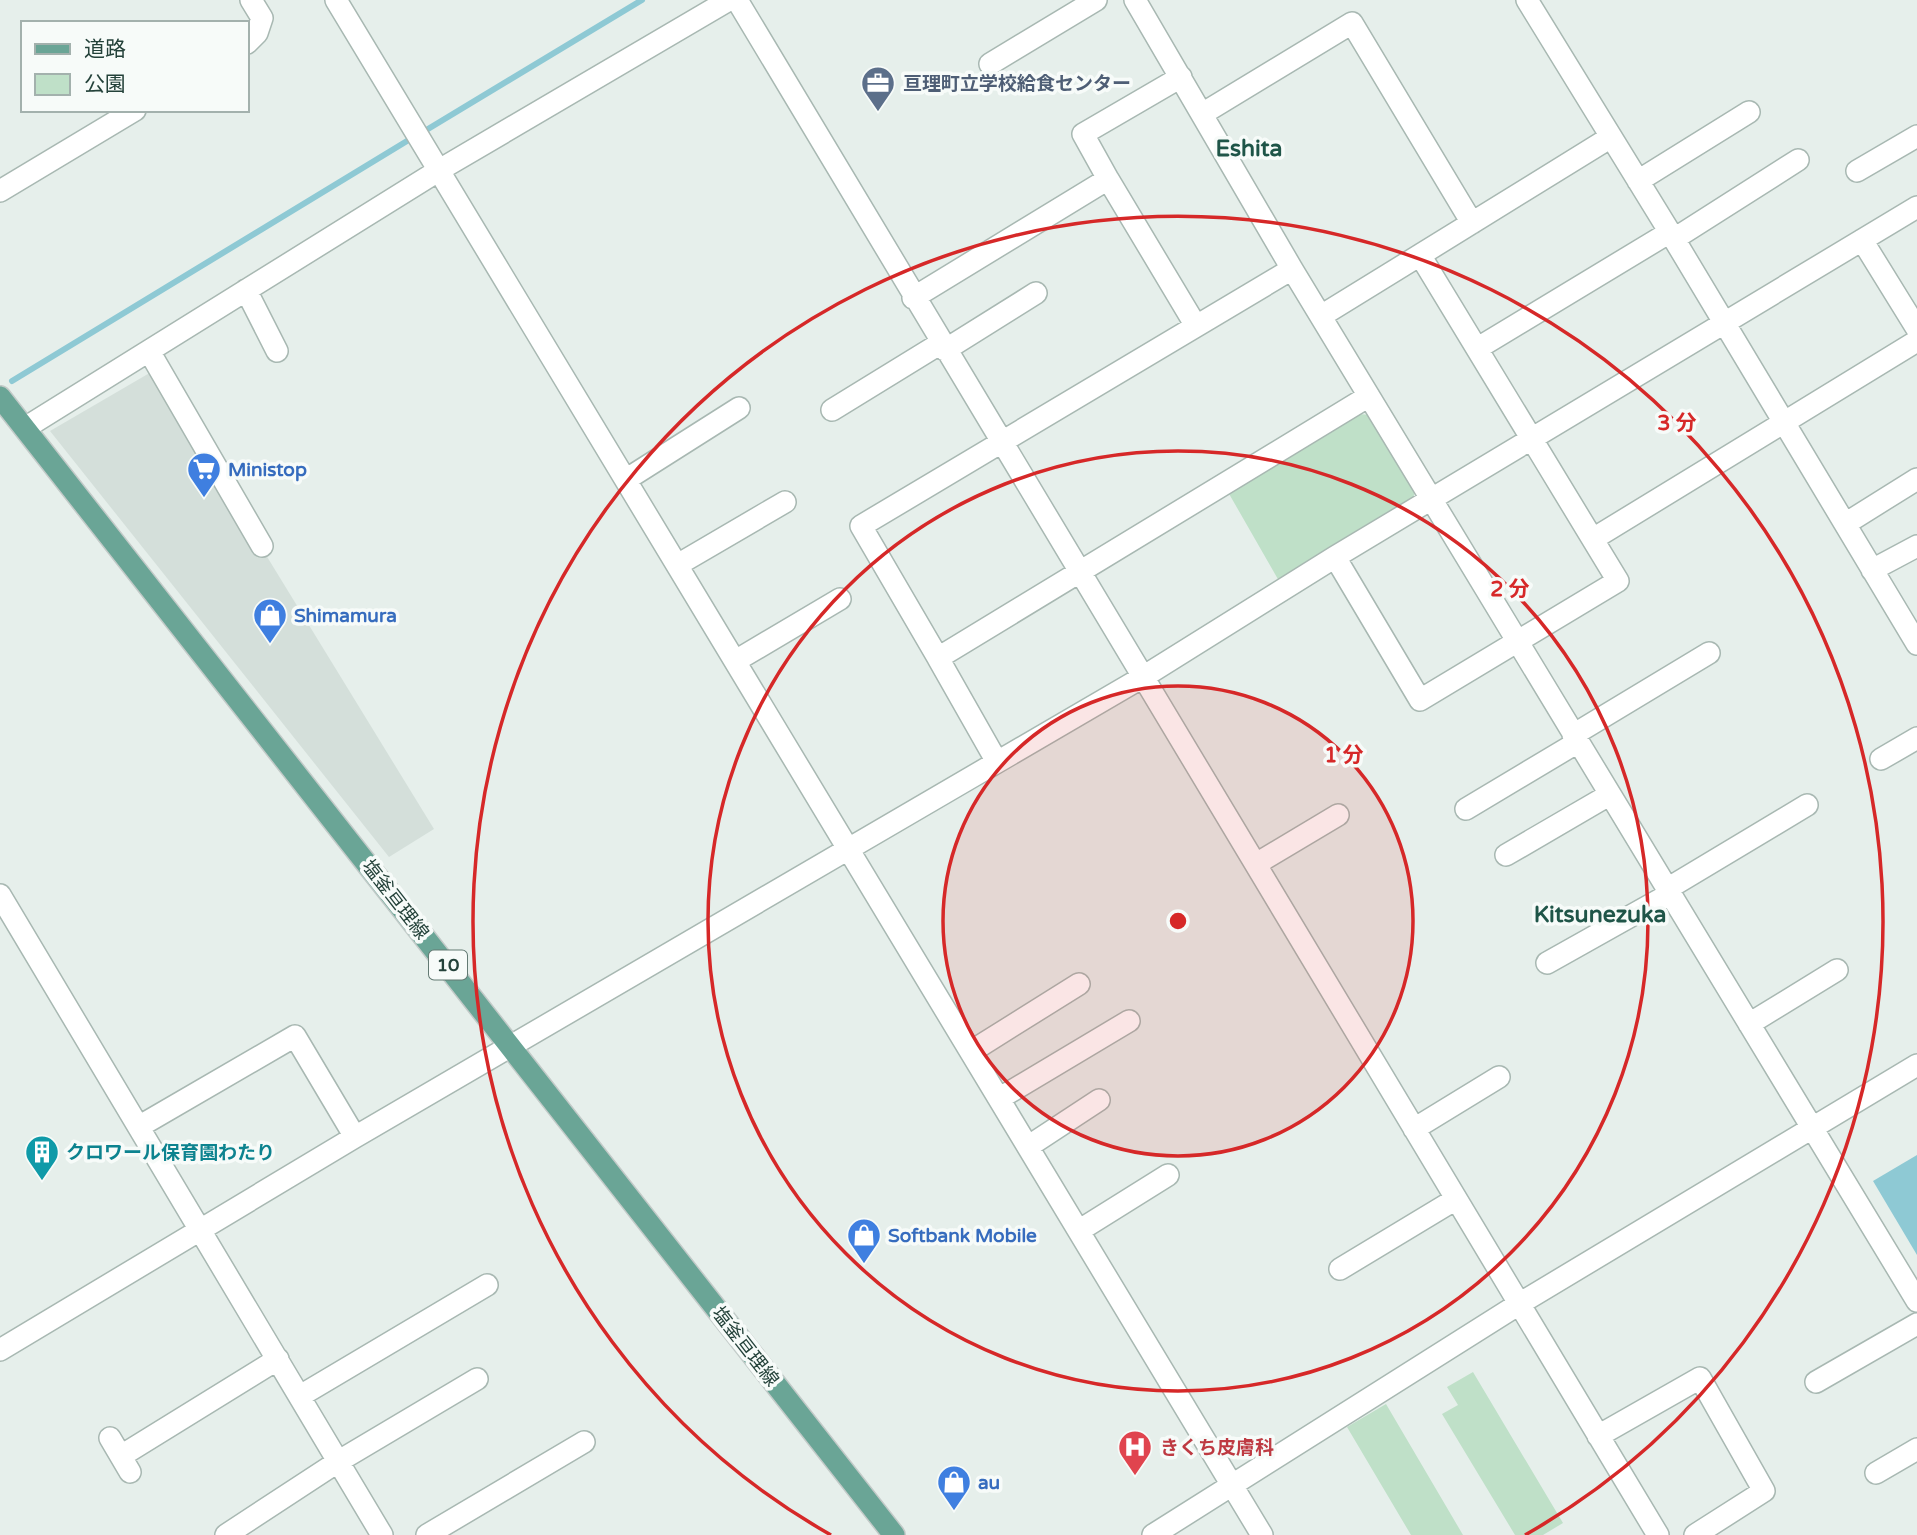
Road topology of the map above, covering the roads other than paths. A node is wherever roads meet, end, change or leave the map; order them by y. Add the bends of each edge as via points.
1 (251, 0) edge
2 (336, 0) edge
3 (729, 0) edge
4 (737, 0) edge
5 (1097, 0) edge
6 (1135, 0) edge
7 (1527, 0) edge
8 (248, 42) edge
9 (990, 64) dead end
10 (1181, 77) junction
11 (132, 112) edge
12 (1749, 112) dead end
13 (1202, 114) junction
14 (1917, 136) edge
15 (1611, 137) junction
16 (1798, 160) dead end
17 (441, 169) junction
18 (1857, 171) dead end
19 (1108, 179) junction
20 (1638, 181) junction
21 (0, 191) edge
22 (1917, 206) edge
23 (1472, 223) junction
24 (1672, 235) junction
25 (1862, 240) junction
26 (1420, 255) junction
27 (1292, 269) junction
28 (246, 290) junction
29 (1036, 293) dead end
30 (914, 298) junction
31 (1321, 316) junction
32 (1722, 323) junction
33 (1196, 326) junction
34 (1917, 329) edge
35 (1917, 341) edge
36 (943, 347) junction
37 (1478, 348) junction
38 (149, 351) junction
39 (278, 351) dead end
40 (1368, 396) junction
41 (3, 408) edge
42 (739, 408) dead end
43 (832, 411) dead end
44 (1783, 424) junction
45 (25, 428) junction
46 (1533, 439) junction
47 (1000, 444) junction
48 (1917, 478) edge
49 (628, 479) junction
50 (1433, 499) junction
51 (785, 502) dead end
52 (1844, 524) junction
53 (1593, 540) junction
54 (262, 546) dead end
55 (1917, 546) edge
56 (1335, 557) junction
57 (679, 564) junction
58 (1872, 570) junction
59 (1080, 574) junction
60 (840, 599) dead end
61 (1517, 641) junction
62 (1917, 644) edge
63 (1709, 653) dead end
64 (938, 658) junction
65 (737, 660) junction
66 (1143, 677) junction
67 (1576, 738) junction
68 (1917, 738) edge
69 (1881, 760) dead end
70 (997, 762) junction
71 (1609, 794) junction
72 (1807, 804) dead end
73 (1466, 809) dead end
74 (1338, 815) dead end
75 (850, 848) junction
76 (1506, 855) dead end
77 (1256, 864) junction
78 (1668, 892) junction
79 (0, 895) edge
80 (1547, 963) dead end
81 (1838, 970) dead end
82 (1079, 984) dead end
83 (1129, 1021) dead end
84 (1749, 1024) junction
85 (512, 1045) junction
86 (972, 1051) junction
87 (1917, 1065) edge
88 (1499, 1077) dead end
89 (1000, 1098) junction
90 (1099, 1100) dead end
91 (140, 1126) junction
92 (1812, 1128) junction
93 (1414, 1129) junction
94 (355, 1137) junction
95 (1029, 1146) junction
96 (1168, 1175) dead end
97 (1456, 1199) junction
98 (202, 1229) junction
99 (1080, 1230) junction
100 (1340, 1269) dead end
101 (487, 1284) dead end
102 (1917, 1301) edge
103 (1519, 1304) junction
104 (1917, 1324) edge
105 (0, 1350) edge
106 (278, 1359) junction
107 (477, 1379) dead end
108 (1816, 1382) dead end
109 (300, 1396) junction
110 (1598, 1436) junction
111 (584, 1442) dead end
112 (1917, 1449) edge
113 (120, 1455) dead end
114 (339, 1461) junction
115 (1876, 1473) dead end
116 (1231, 1484) junction
117 (226, 1535) edge
118 (382, 1535) edge
119 (427, 1535) edge
120 (894, 1535) edge
121 (1153, 1535) edge
122 (1262, 1535) edge
123 (1658, 1535) edge
124 (1695, 1535) edge

1 - 8 street via 262,18
2 - 17 street
3 - 17 street
4 - 30 street
5 - 9 street
6 - 10 street
7 - 15 street
10 - 13 street
10 - 19 street via 1083,134
11 - 21 street
12 - 20 street
13 - 23 street via 1352,23
13 - 27 street
14 - 18 street
15 - 20 street
15 - 23 street
16 - 24 street
17 - 28 street
17 - 49 street
19 - 30 street
19 - 33 street
20 - 24 street
22 - 25 street
23 - 26 street
24 - 32 street
24 - 37 street
25 - 32 street
25 - 34 street
26 - 31 street
26 - 37 street
27 - 31 street
27 - 33 street
28 - 38 street
28 - 39 street
29 - 36 street
30 - 36 street
31 - 40 street
32 - 44 street
32 - 46 street
33 - 47 street
35 - 44 street
36 - 43 street
36 - 47 street
37 - 46 street
38 - 45 street
38 - 54 street
40 - 50 street
40 - 59 street
41 - 45 main road, 塩釜亘理線 / 10
42 - 49 street
44 - 52 street
44 - 53 street
45 - 85 main road, 塩釜亘理線 / 10
46 - 50 street
46 - 53 street
47 - 59 street
47 - 64 street via 861,526
48 - 52 street
49 - 57 street
50 - 56 street
50 - 61 street
51 - 57 street
52 - 58 street
53 - 61 street via 1618,581
55 - 58 street
56 - 61 street via 1420,699
56 - 66 street
57 - 65 street
58 - 62 street
59 - 64 street
59 - 66 street
60 - 65 street
61 - 67 street
63 - 67 street
64 - 70 street
65 - 75 street
66 - 70 street
66 - 77 street
67 - 71 street
67 - 73 street
68 - 69 street
70 - 75 street
71 - 76 street
71 - 78 street
72 - 78 street
74 - 77 street
75 - 85 street
75 - 86 street
77 - 93 street
78 - 80 street
78 - 84 street
79 - 91 street
81 - 84 street
82 - 86 street
83 - 89 street
84 - 92 street
85 - 94 street
85 - 120 main road, 塩釜亘理線 / 10
86 - 89 street
87 - 92 street
88 - 93 street
89 - 95 street
90 - 95 street
91 - 94 street via 295,1037
91 - 98 street
92 - 102 street
92 - 103 street
93 - 97 street
94 - 98 street
95 - 99 street
96 - 99 street
97 - 100 street
97 - 103 street
98 - 105 street
98 - 106 street
99 - 116 street
101 - 109 street
103 - 110 street
103 - 116 street
104 - 108 street
106 - 109 street
106 - 113 street
107 - 114 street
109 - 114 street
110 - 123 street
110 - 124 street via 1700,1378 1764,1491
111 - 119 street
112 - 115 street
114 - 117 street
114 - 118 street
116 - 121 street
116 - 122 street

